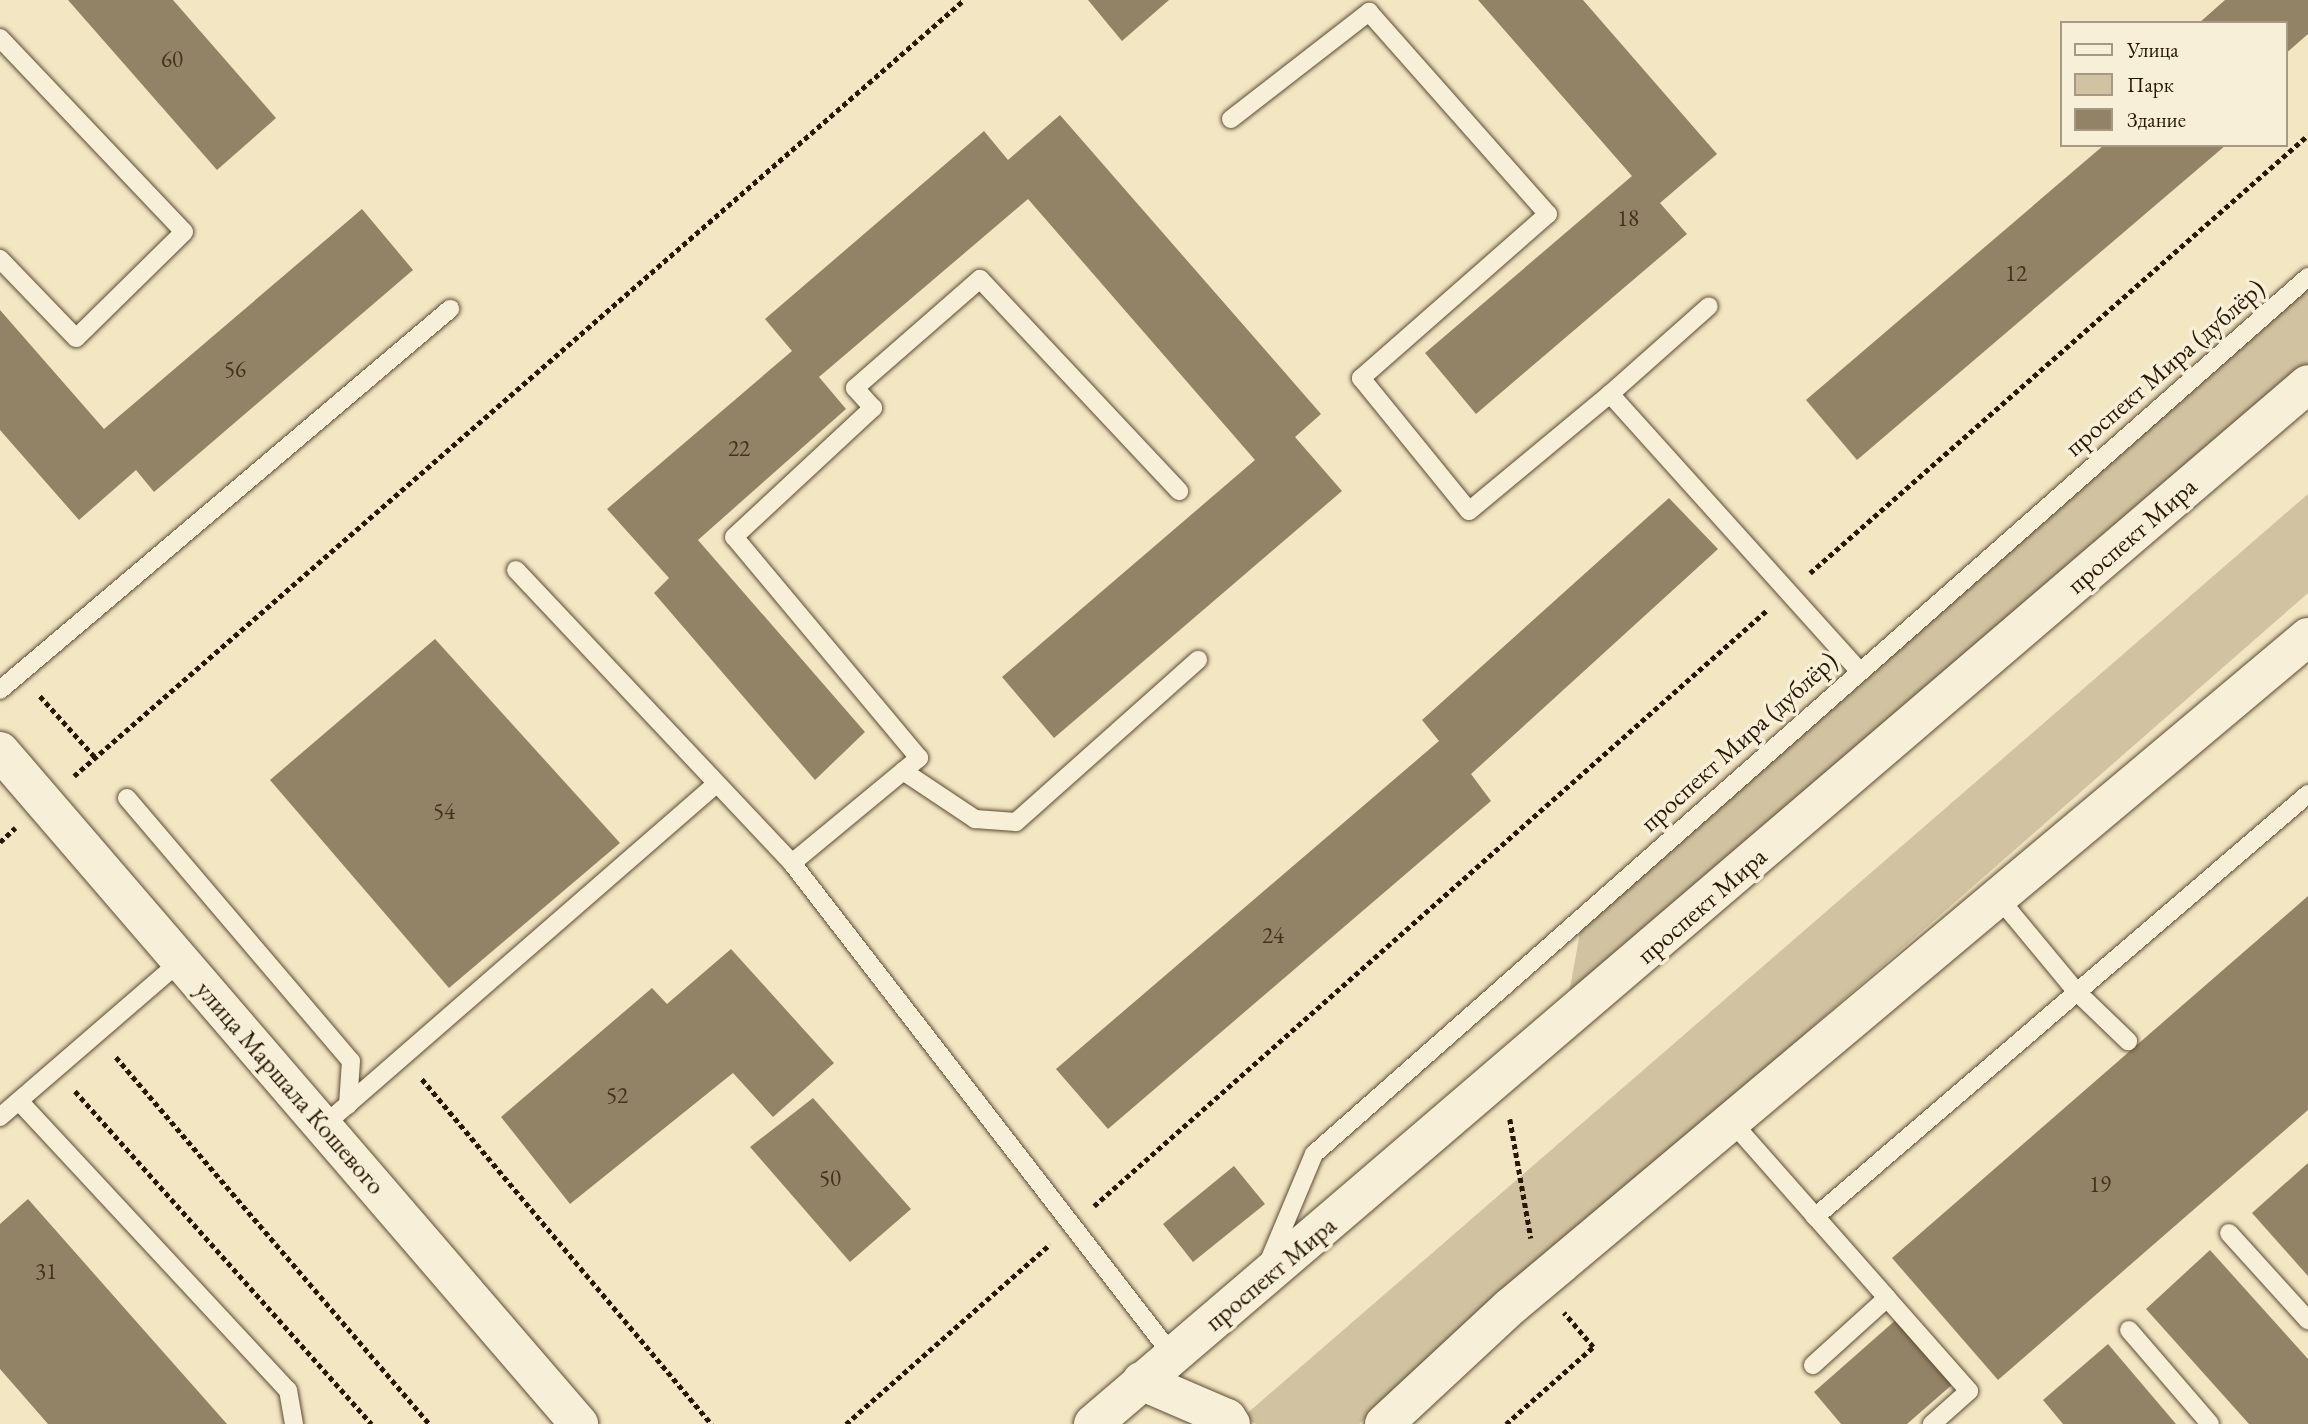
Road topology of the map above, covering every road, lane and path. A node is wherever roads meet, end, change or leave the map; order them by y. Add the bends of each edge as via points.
1 (964, 0) edge
2 (0, 38) edge
3 (1231, 118) dead end
4 (2308, 135) edge
5 (0, 259) edge
6 (2308, 277) edge
7 (1709, 306) dead end
8 (450, 309) dead end
9 (2308, 384) edge
10 (1610, 394) junction
11 (1179, 491) dead end
12 (516, 570) dead end
13 (1788, 591) junction
14 (2308, 637) edge
15 (1198, 660) dead end
16 (1859, 671) junction
17 (20, 674) junction
18 (0, 690) edge
19 (0, 751) edge
20 (95, 757) junction
21 (0, 770) edge
22 (903, 771) junction
23 (715, 785) junction
24 (2308, 794) edge
25 (127, 797) dead end
26 (39, 806) junction
27 (0, 842) edge
28 (792, 863) junction
29 (1998, 897) junction
30 (176, 964) junction
31 (2077, 992) junction
32 (96, 1033) junction
33 (2128, 1041) dead end
34 (403, 1056) junction
35 (57, 1067) junction
36 (7, 1105) edge
37 (335, 1116) junction
38 (1732, 1122) junction
39 (1815, 1217) junction
40 (1072, 1225) junction
41 (2229, 1233) dead end
42 (1259, 1286) junction
43 (1886, 1297) junction
44 (2308, 1320) edge
45 (2129, 1330) dead end
46 (1173, 1356) junction
47 (1814, 1365) dead end
48 (1141, 1381) junction
49 (294, 1424) edge
50 (372, 1424) edge
51 (429, 1424) edge
52 (567, 1424) edge
53 (579, 1424) edge
54 (712, 1424) edge
55 (846, 1424) edge
56 (1093, 1424) edge
57 (1231, 1424) edge
58 (1384, 1424) edge
59 (1932, 1424) edge
60 (2210, 1424) edge

1 - 20 path
2 - 5 lane via 184,232 76,338
3 - 10 lane via 1369,12 1548,214 1361,378 1469,511
4 - 13 path
6 - 16 lane, проспект Мира (дублёр)
7 - 10 lane
8 - 17 lane
9 - 42 main road, проспект Мира
10 - 13 lane
11 - 22 lane via 980,279 855,388 873,408 734,537 919,758
12 - 23 lane
13 - 16 lane
13 - 40 path
14 - 29 main road
15 - 22 lane via 1016,822 975,818
16 - 42 lane, проспект Мира (дублёр) via 1314,1154
17 - 18 lane
17 - 20 path
19 - 26 main road, улица Маршала Кошевого
20 - 26 path
21 - 26 main road, улица Маршала Кошевого
22 - 28 lane
23 - 28 lane
23 - 34 lane
24 - 31 lane
25 - 37 lane via 351,1061
26 - 27 path
26 - 30 main road, улица Маршала Кошевого
28 - 40 lane
29 - 31 lane
29 - 38 main road
30 - 32 lane
30 - 37 main road, улица Маршала Кошевого
30 - 52 main road, улица Маршала Кошевого
31 - 33 lane
31 - 39 lane
32 - 35 lane
32 - 51 path
34 - 37 lane
34 - 54 path
35 - 36 lane
35 - 50 path via 113,1137
36 - 49 lane via 289,1390
37 - 53 main road, улица Маршала Кошевого
38 - 39 lane
38 - 58 main road via 1510,1307
39 - 43 lane
40 - 46 lane
40 - 55 path
41 - 44 lane
42 - 46 main road, проспект Мира
43 - 47 lane
43 - 59 lane via 1969,1391
45 - 60 lane
46 - 48 main road, проспект Мира
48 - 56 main road, проспект Мира
48 - 57 main road via 1227,1418

